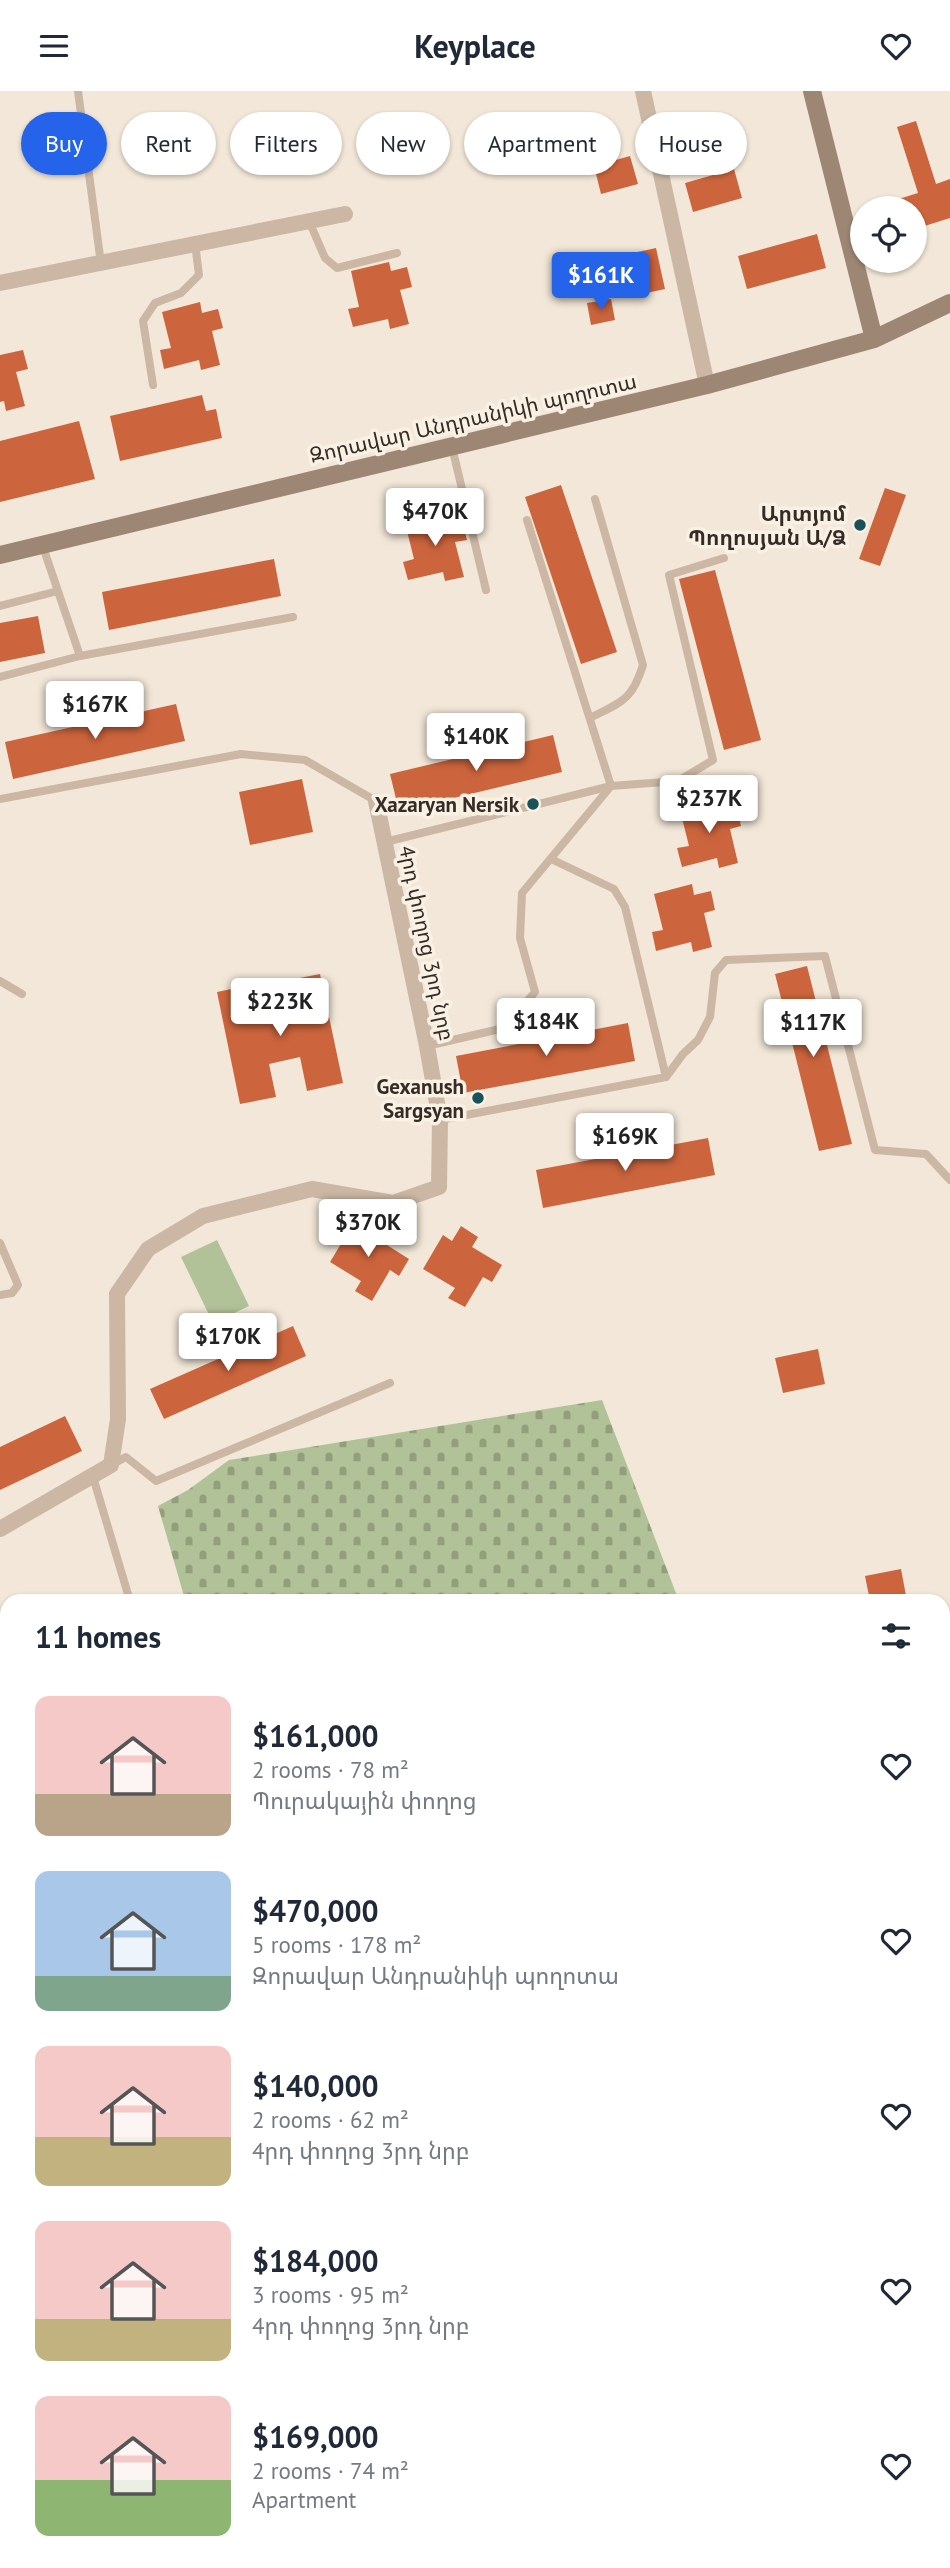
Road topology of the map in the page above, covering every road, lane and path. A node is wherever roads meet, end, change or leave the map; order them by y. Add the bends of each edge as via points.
1 (78, 91) edge
2 (643, 91) edge
3 (813, 91) edge
4 (345, 214) dead end
5 (309, 221) junction
6 (195, 243) junction
7 (397, 253) dead end
8 (101, 264) junction
9 (0, 283) edge
10 (950, 303) edge
11 (874, 339) junction
12 (153, 384) dead end
13 (706, 385) junction
14 (452, 447) junction
15 (595, 499) dead end
16 (527, 520) dead end
17 (42, 544) junction
18 (0, 555) edge
19 (724, 558) dead end
20 (58, 590) junction
21 (486, 590) dead end
22 (0, 606) edge
23 (293, 617) dead end
24 (80, 656) junction
25 (0, 677) edge
26 (590, 718) junction
27 (611, 786) junction
28 (0, 799) edge
29 (376, 801) joint
30 (385, 842) junction
31 (551, 859) junction
32 (0, 981) edge
33 (22, 994) dead end
34 (427, 1046) junction
35 (666, 1077) junction
36 (440, 1120) junction
37 (950, 1180) edge
38 (0, 1243) edge
39 (0, 1295) edge
40 (390, 1383) dead end
41 (111, 1465) junction
42 (93, 1477) junction
43 (0, 1529) edge
44 (129, 1594) edge

1 - 8 lane
2 - 13 street
3 - 11 main road
4 - 5 street
5 - 6 street
5 - 7 lane via 325,258 337,268
6 - 8 street
6 - 12 lane via 199,275 181,293 155,303 143,321
8 - 9 street
10 - 11 main road, Զորավար Անդրանիկի պողոտա
11 - 13 main road, Զորավար Անդրանիկի պողոտա
13 - 14 main road, Զորավար Անդրանիկի պողոտա
14 - 17 main road, Զորավար Անդրանիկի պողոտա
14 - 21 lane
15 - 26 lane via 643,664 637,685 625,699
16 - 26 lane
17 - 18 main road, Զորավար Անդրանիկի պողոտա
17 - 20 lane
19 - 27 lane via 669,575 713,760 678,781
20 - 22 lane
20 - 24 lane
23 - 24 lane
24 - 25 lane
26 - 27 lane
27 - 30 lane
27 - 31 lane
28 - 29 lane via 242,754 305,760
29 - 30 street, 4րդ փողոց 3րդ նրբ
30 - 34 street, 4րդ փողոց 3րդ նրբ
31 - 34 lane via 523,893 520,938 535,992 503,1028
31 - 35 lane via 614,889 625,907
32 - 33 lane
34 - 36 street, 4րդ փողոց 3րդ նրբ
35 - 36 lane
35 - 37 lane via 698,1040 710,1017 715,973 726,960 825,956 875,1150 926,1154
36 - 41 street, 4րդ փողոց 3րդ նրբ via 439,1187 393,1203 312,1189 203,1216 148,1249 117,1294 118,1419
38 - 39 lane via 18,1285 12,1293
40 - 41 lane via 156,1481 126,1458
41 - 42 street
42 - 43 street
42 - 44 lane

